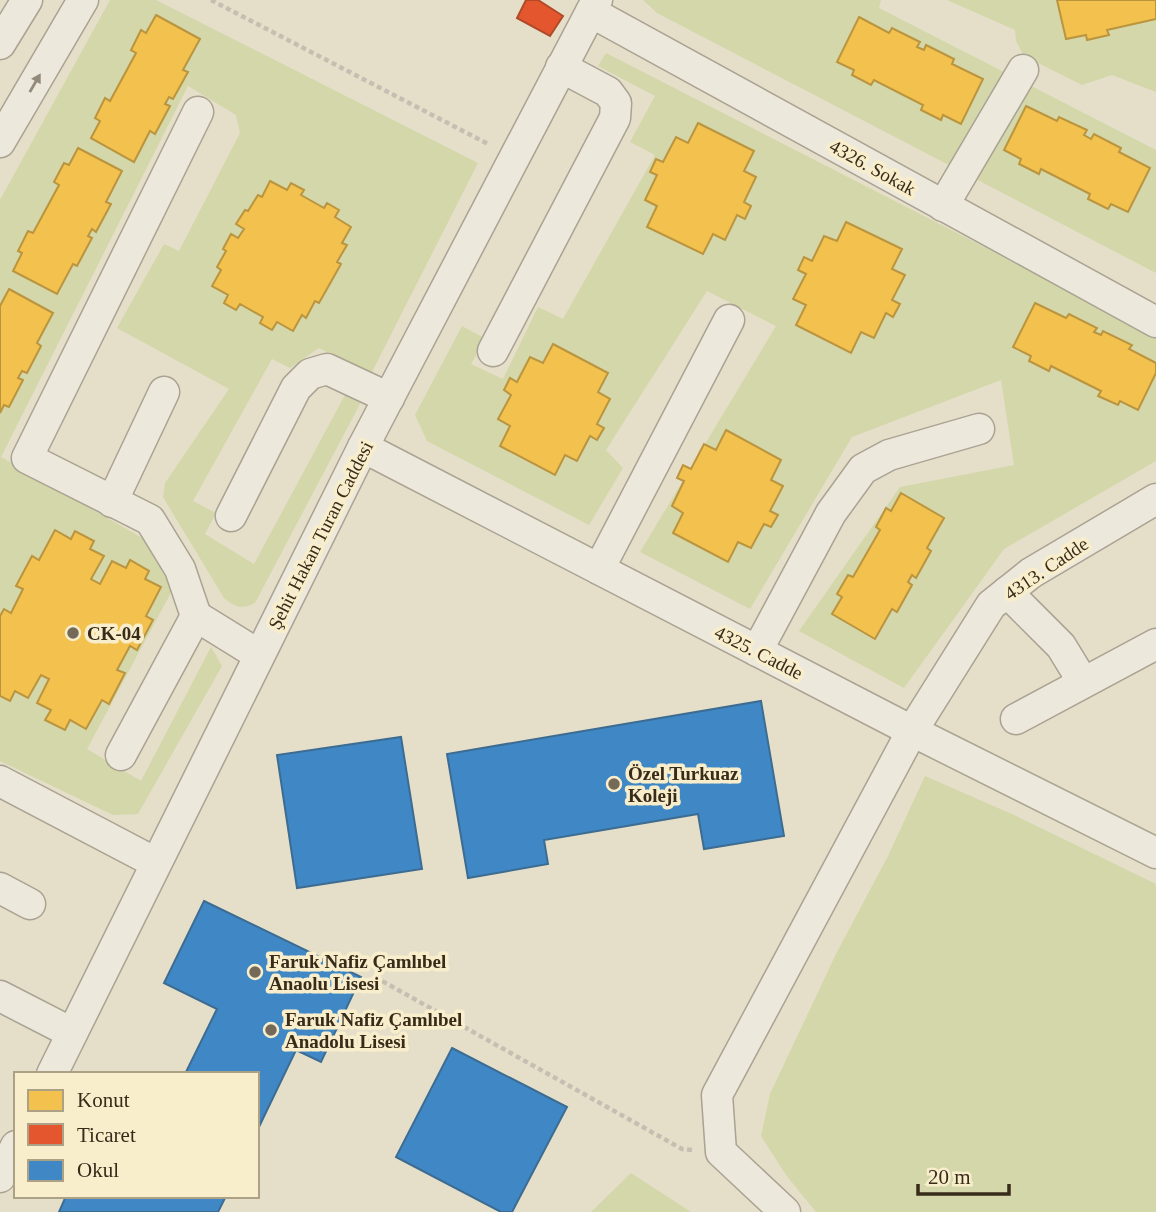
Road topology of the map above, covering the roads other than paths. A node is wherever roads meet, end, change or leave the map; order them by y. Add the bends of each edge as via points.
1 (27, 0) edge
2 (83, 0) edge
3 (594, 6) edge
4 (1, 43) edge
5 (561, 67) junction
6 (1023, 70) dead end
7 (198, 112) dead end
8 (0, 142) edge
9 (943, 206) junction
10 (729, 320) dead end
11 (1156, 322) edge
12 (493, 351) dead end
13 (164, 392) dead end
14 (389, 398) junction
15 (979, 429) dead end
16 (363, 447) junction
17 (1156, 499) edge
18 (112, 502) junction
19 (231, 516) dead end
20 (599, 569) junction
21 (1007, 592) junction
22 (196, 616) junction
23 (1156, 644) edge
24 (757, 650) junction
25 (259, 655) junction
26 (1083, 682) junction
27 (1016, 719) dead end
28 (912, 731) junction
29 (121, 755) dead end
30 (0, 781) edge
31 (1156, 853) edge
32 (156, 863) junction
33 (0, 888) edge
34 (30, 904) dead end
35 (0, 996) edge
36 (72, 1033) junction
37 (53, 1072) edge
38 (14, 1150) edge
39 (0, 1177) edge
40 (785, 1212) edge

1 - 4 street
8 -> 2 street
3 - 5 street, Şehit Hakan Turan Caddesi
3 - 9 street, 4326. Sokak
5 - 12 street via 608,92 615,103 615,118
5 - 14 street, Şehit Hakan Turan Caddesi
6 - 9 street
7 - 18 street via 27,458
9 - 11 street, 4326. Sokak
10 - 20 street
13 - 18 street
14 - 16 street, Şehit Hakan Turan Caddesi
14 - 19 street via 327,369 310,373 296,388
15 - 24 street via 889,455 863,469 831,513
16 - 20 street, 4325. Cadde
16 - 25 street, Şehit Hakan Turan Caddesi
17 - 21 street, 4313. Cadde
18 - 22 street via 150,520 180,569
20 - 24 street, 4325. Cadde
21 - 26 street via 1061,646
21 - 28 street, 4313. Cadde via 991,605
22 - 25 street
22 - 29 street
23 - 26 street
24 - 28 street, 4325. Cadde
25 - 32 street, Şehit Hakan Turan Caddesi
26 - 27 street
28 - 31 street, 4325. Cadde
28 - 40 street, 4313. Cadde via 718,1095 721,1152
30 - 32 street
32 - 36 street, Şehit Hakan Turan Caddesi
33 - 34 street
35 - 36 street
36 - 37 street, Şehit Hakan Turan Caddesi
38 - 39 street

